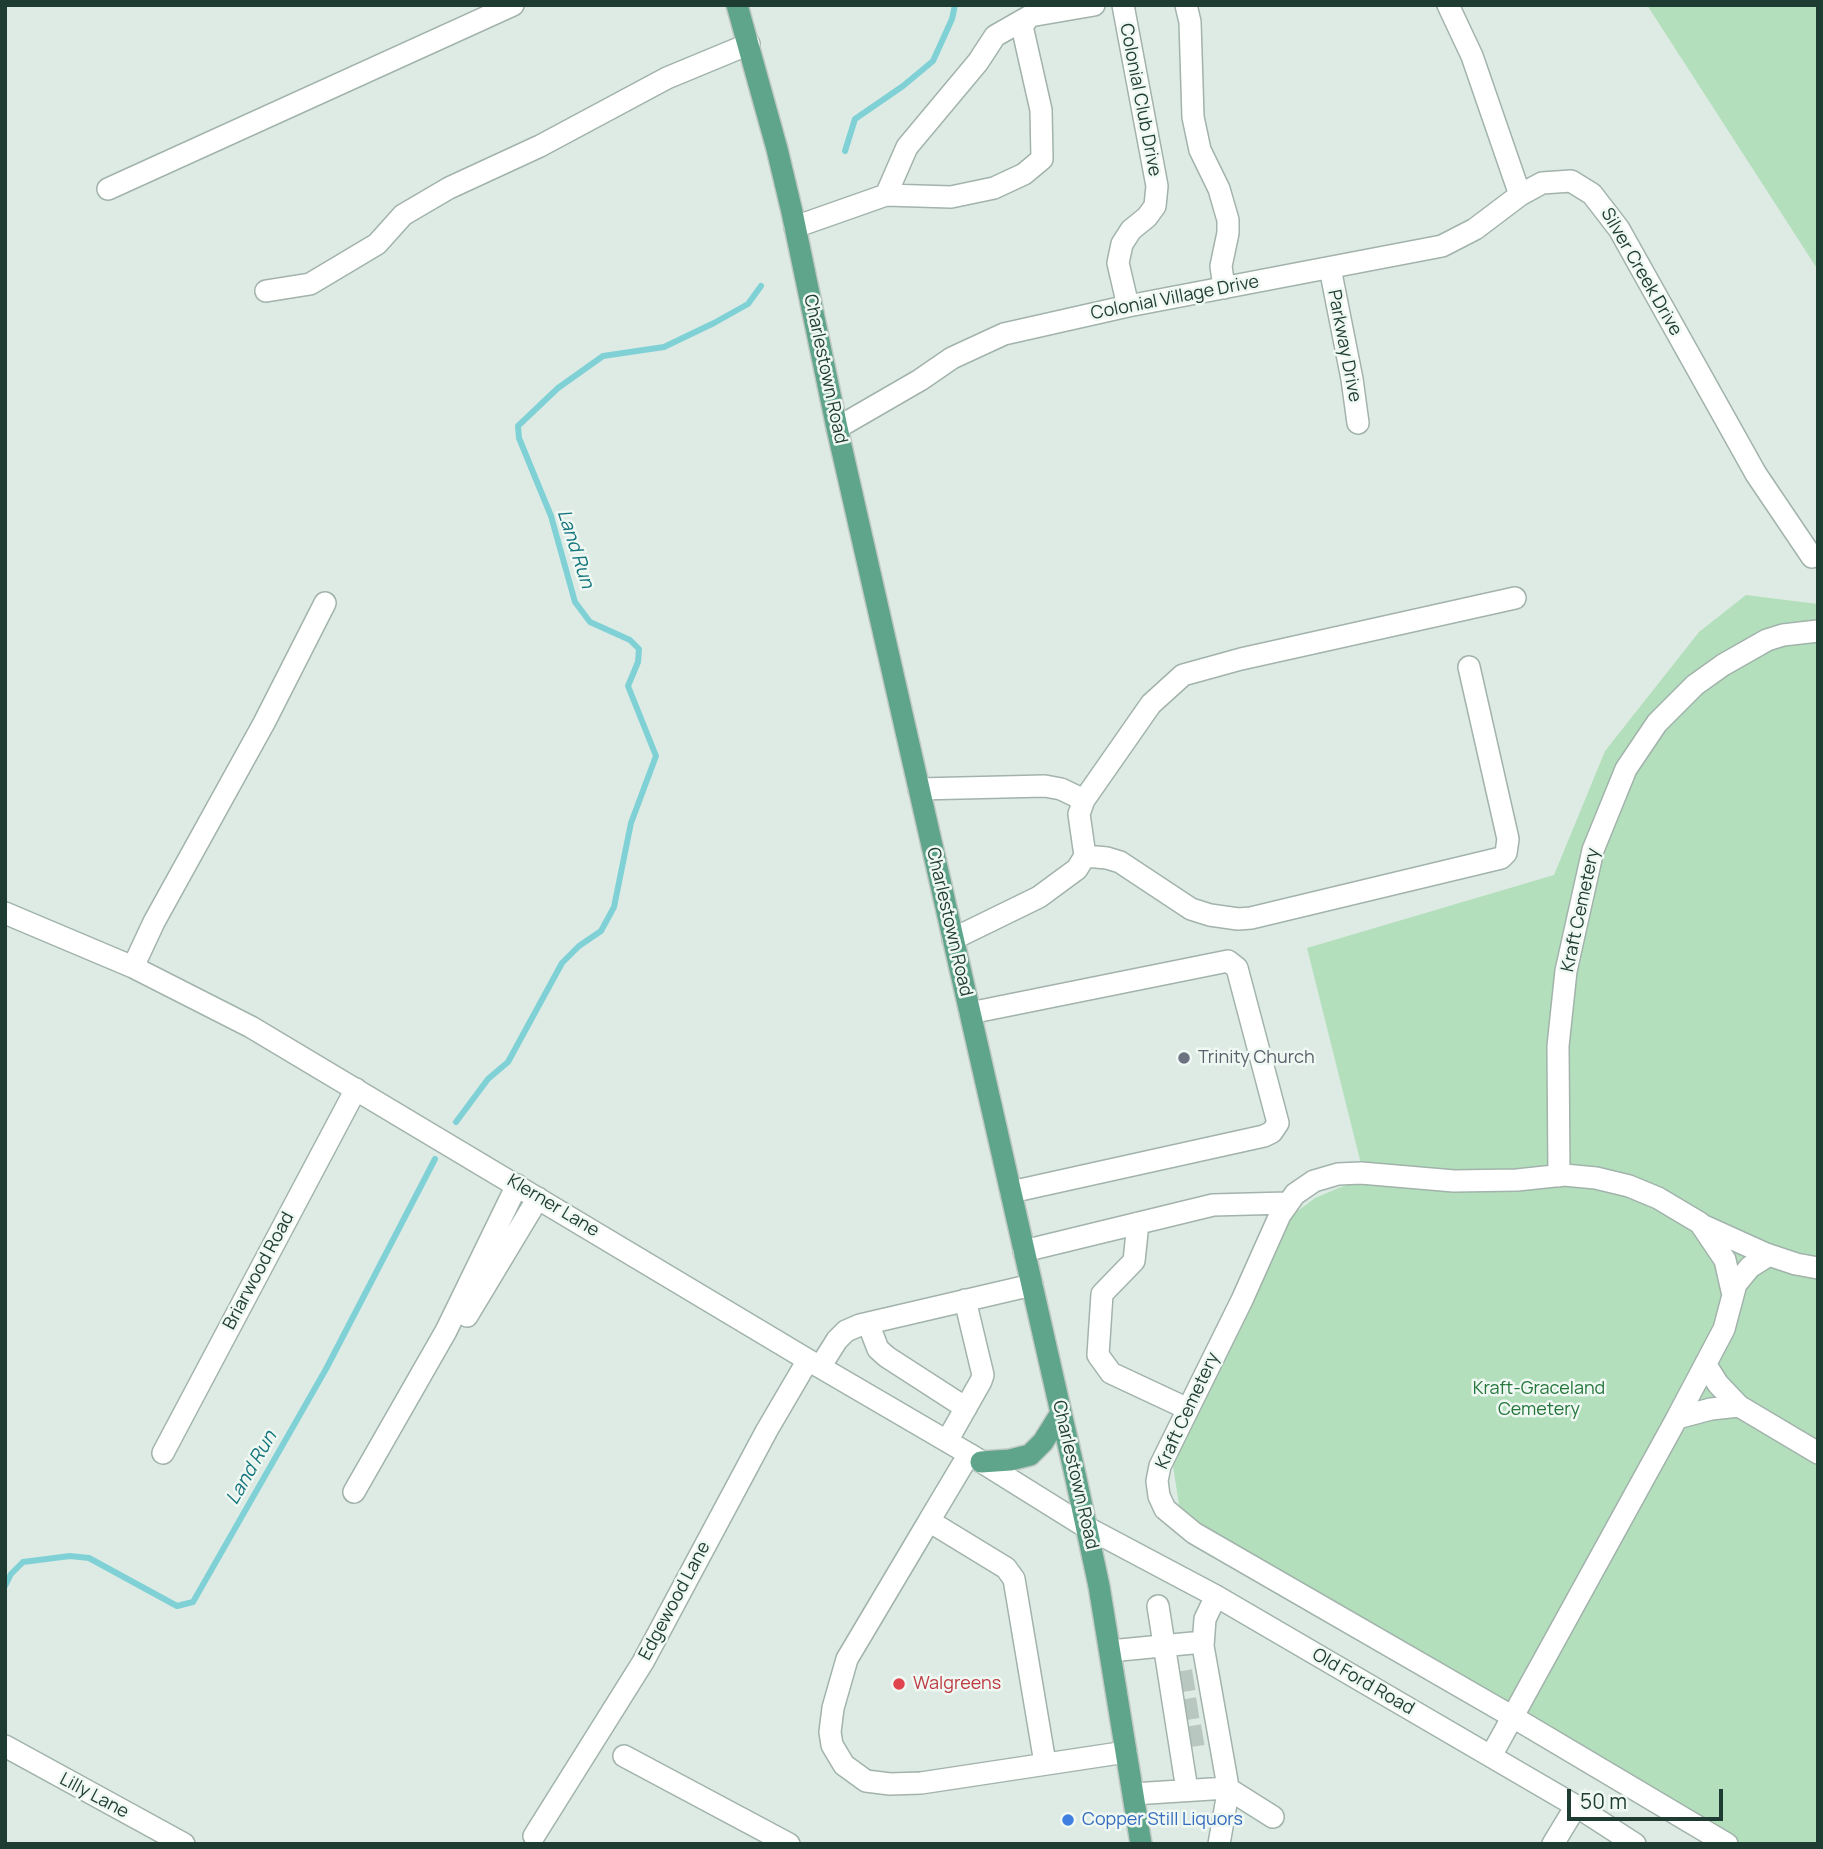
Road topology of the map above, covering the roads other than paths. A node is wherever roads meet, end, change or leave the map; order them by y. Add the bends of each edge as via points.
1 (513, 5) edge
2 (737, 5) edge
3 (1094, 5) edge
4 (1123, 5) edge
5 (1186, 5) edge
6 (1448, 5) edge
7 (1030, 16) junction
8 (749, 44) junction
9 (108, 189) dead end
10 (886, 195) junction
11 (1520, 195) junction
12 (795, 227) junction
13 (1330, 268) junction
14 (1224, 288) junction
15 (266, 291) dead end
16 (1128, 306) junction
17 (1358, 423) dead end
18 (837, 428) junction
19 (1812, 557) dead end
20 (1515, 598) dead end
21 (325, 603) dead end
22 (1818, 631) edge
23 (1469, 667) dead end
24 (919, 789) junction
25 (1084, 800) junction
26 (1085, 856) junction
27 (5, 914) edge
28 (953, 939) junction
29 (133, 967) junction
30 (970, 1013) junction
31 (356, 1089) junction
32 (1559, 1176) junction
33 (517, 1185) junction
34 (1011, 1192) junction
35 (538, 1198) junction
36 (1286, 1203) junction
37 (1138, 1223) junction
38 (1700, 1223) junction
39 (1024, 1251) junction
40 (1769, 1255) junction
41 (1818, 1268) edge
42 (1032, 1284) junction
43 (1732, 1291) junction
44 (965, 1300) junction
45 (868, 1323) junction
46 (461, 1325) dead end
47 (814, 1364) junction
48 (1706, 1365) junction
49 (1740, 1406) junction
50 (966, 1408) junction
51 (1188, 1409) junction
52 (1060, 1413) junction
53 (1677, 1418) junction
54 (947, 1441) junction
55 (1818, 1452) edge
56 (163, 1453) dead end
57 (975, 1458) junction
58 (354, 1492) dead end
59 (929, 1521) junction
60 (1086, 1527) junction
61 (1216, 1596) junction
62 (1158, 1606) dead end
63 (1203, 1642) junction
64 (1163, 1646) junction
65 (1110, 1651) junction
66 (1513, 1717) junction
67 (5, 1746) edge
68 (1126, 1752) junction
69 (624, 1756) dead end
70 (1491, 1756) junction
71 (1045, 1763) junction
72 (1227, 1788) junction
73 (1186, 1790) junction
74 (1133, 1794) junction
75 (1576, 1806) junction
76 (1273, 1818) dead end
77 (534, 1836) dead end
78 (184, 1844) edge
79 (789, 1844) edge
80 (1141, 1844) edge
81 (1219, 1844) edge
82 (1553, 1844) edge
83 (1635, 1844) edge
84 (1727, 1844) edge

1 - 9 street
2 - 8 main road, Charlestown Road
3 - 7 street
4 - 16 street, Colonial Club Drive via 1157,186 1155,205 1122,244 1118,263
5 - 14 street via 1193,117 1200,150 1228,220 1221,265
6 - 11 street via 1472,56
7 - 10 street via 995,36 907,147
7 - 10 street via 1022,26 1041,110 1042,159 1024,174 994,188 951,198
8 - 12 main road, Charlestown Road
8 - 15 street via 667,78 449,188 403,215 377,244 310,284
10 - 12 street
11 - 13 street, Colonial Village Drive via 1475,229 1442,246
11 - 19 street, Silver Creek Drive via 1542,183 1571,181 1602,205 1756,474
12 - 18 main road, Charlestown Road
13 - 14 street, Colonial Village Drive
13 - 17 street, Parkway Drive
14 - 16 street, Colonial Village Drive
16 - 18 street, Colonial Village Drive via 985,341
18 - 24 main road, Charlestown Road
20 - 25 street via 1183,675 1152,704
21 - 29 street
22 - 32 street, Kraft Cemetery via 1767,640 1704,678 1657,723 1626,769 1593,850 1566,971 1558,1046
23 - 26 street via 1508,839 1502,858 1238,919 1191,909 1120,862
24 - 25 street via 1045,786
24 - 28 main road, Charlestown Road
25 - 26 street via 1079,814
26 - 28 street via 1077,869 1039,897
27 - 29 street, Klerner Lane
28 - 30 main road, Charlestown Road
29 - 31 street, Klerner Lane via 251,1027
30 - 34 main road, Charlestown Road
30 - 34 street via 1228,961 1237,968 1275,1111 1276,1128 1264,1136
31 - 33 street, Klerner Lane
31 - 56 street, Briarwood Road
32 - 36 street, Kraft Cemetery via 1454,1181 1338,1174 1314,1181
32 - 38 street, Kraft Cemetery via 1629,1186
33 - 35 street, Klerner Lane
33 - 58 street via 446,1331
34 - 39 main road, Charlestown Road
35 - 46 street
35 - 47 street, Klerner Lane
36 - 37 street via 1213,1205
36 - 51 street, Kraft Cemetery
37 - 39 street
37 - 51 street via 1135,1261 1102,1294 1098,1355 1111,1373
38 - 40 street, Kraft Cemetery
38 - 43 street, Kraft Cemetery via 1724,1260
39 - 42 main road, Charlestown Road
40 - 41 street, Kraft Cemetery
40 - 43 street, Kraft Cemetery via 1750,1267
42 - 44 street, Edgewood Lane
42 - 52 main road, Charlestown Road
43 - 48 street, Kraft Cemetery via 1728,1318
44 - 45 street, Edgewood Lane
44 - 50 street via 983,1368
45 - 47 street, Edgewood Lane via 846,1331
45 - 50 street via 878,1349 887,1357
47 - 54 street, Klerner Lane
47 - 77 street, Edgewood Lane via 766,1430 643,1662
48 - 49 street
48 - 53 street, Kraft Cemetery
49 - 53 street
49 - 55 street
50 - 54 street
51 - 66 street, Kraft Cemetery via 1157,1481 1158,1496 1174,1518
52 - 57 main road via 1030,1455 1010,1460
52 - 60 main road, Charlestown Road
53 - 66 street, Kraft Cemetery
54 - 57 street, Klerner Lane
57 - 59 street
57 - 60 street, Klerner Lane
59 - 71 street via 1011,1574
59 - 71 street via 847,1660 833,1708 832,1745 854,1774 866,1781 890,1784
60 - 61 street, Old Ford Road
60 - 65 main road, Charlestown Road
61 - 63 street via 1205,1619
61 - 70 street, Old Ford Road
62 - 64 street
63 - 64 street
63 - 72 street via 1203,1678 1212,1733
64 - 65 street
64 - 73 street
65 - 68 main road, Charlestown Road
66 - 70 street, Kraft Cemetery
66 - 84 street, Kraft Cemetery
67 - 78 street, Lilly Lane
68 - 71 street
68 - 74 main road, Charlestown Road
69 - 79 street
70 - 75 street, Old Ford Road
72 - 73 street
72 - 76 street
72 - 81 street
73 - 74 street
74 - 80 main road, Charlestown Road
75 - 82 street
75 - 83 street, Old Ford Road

